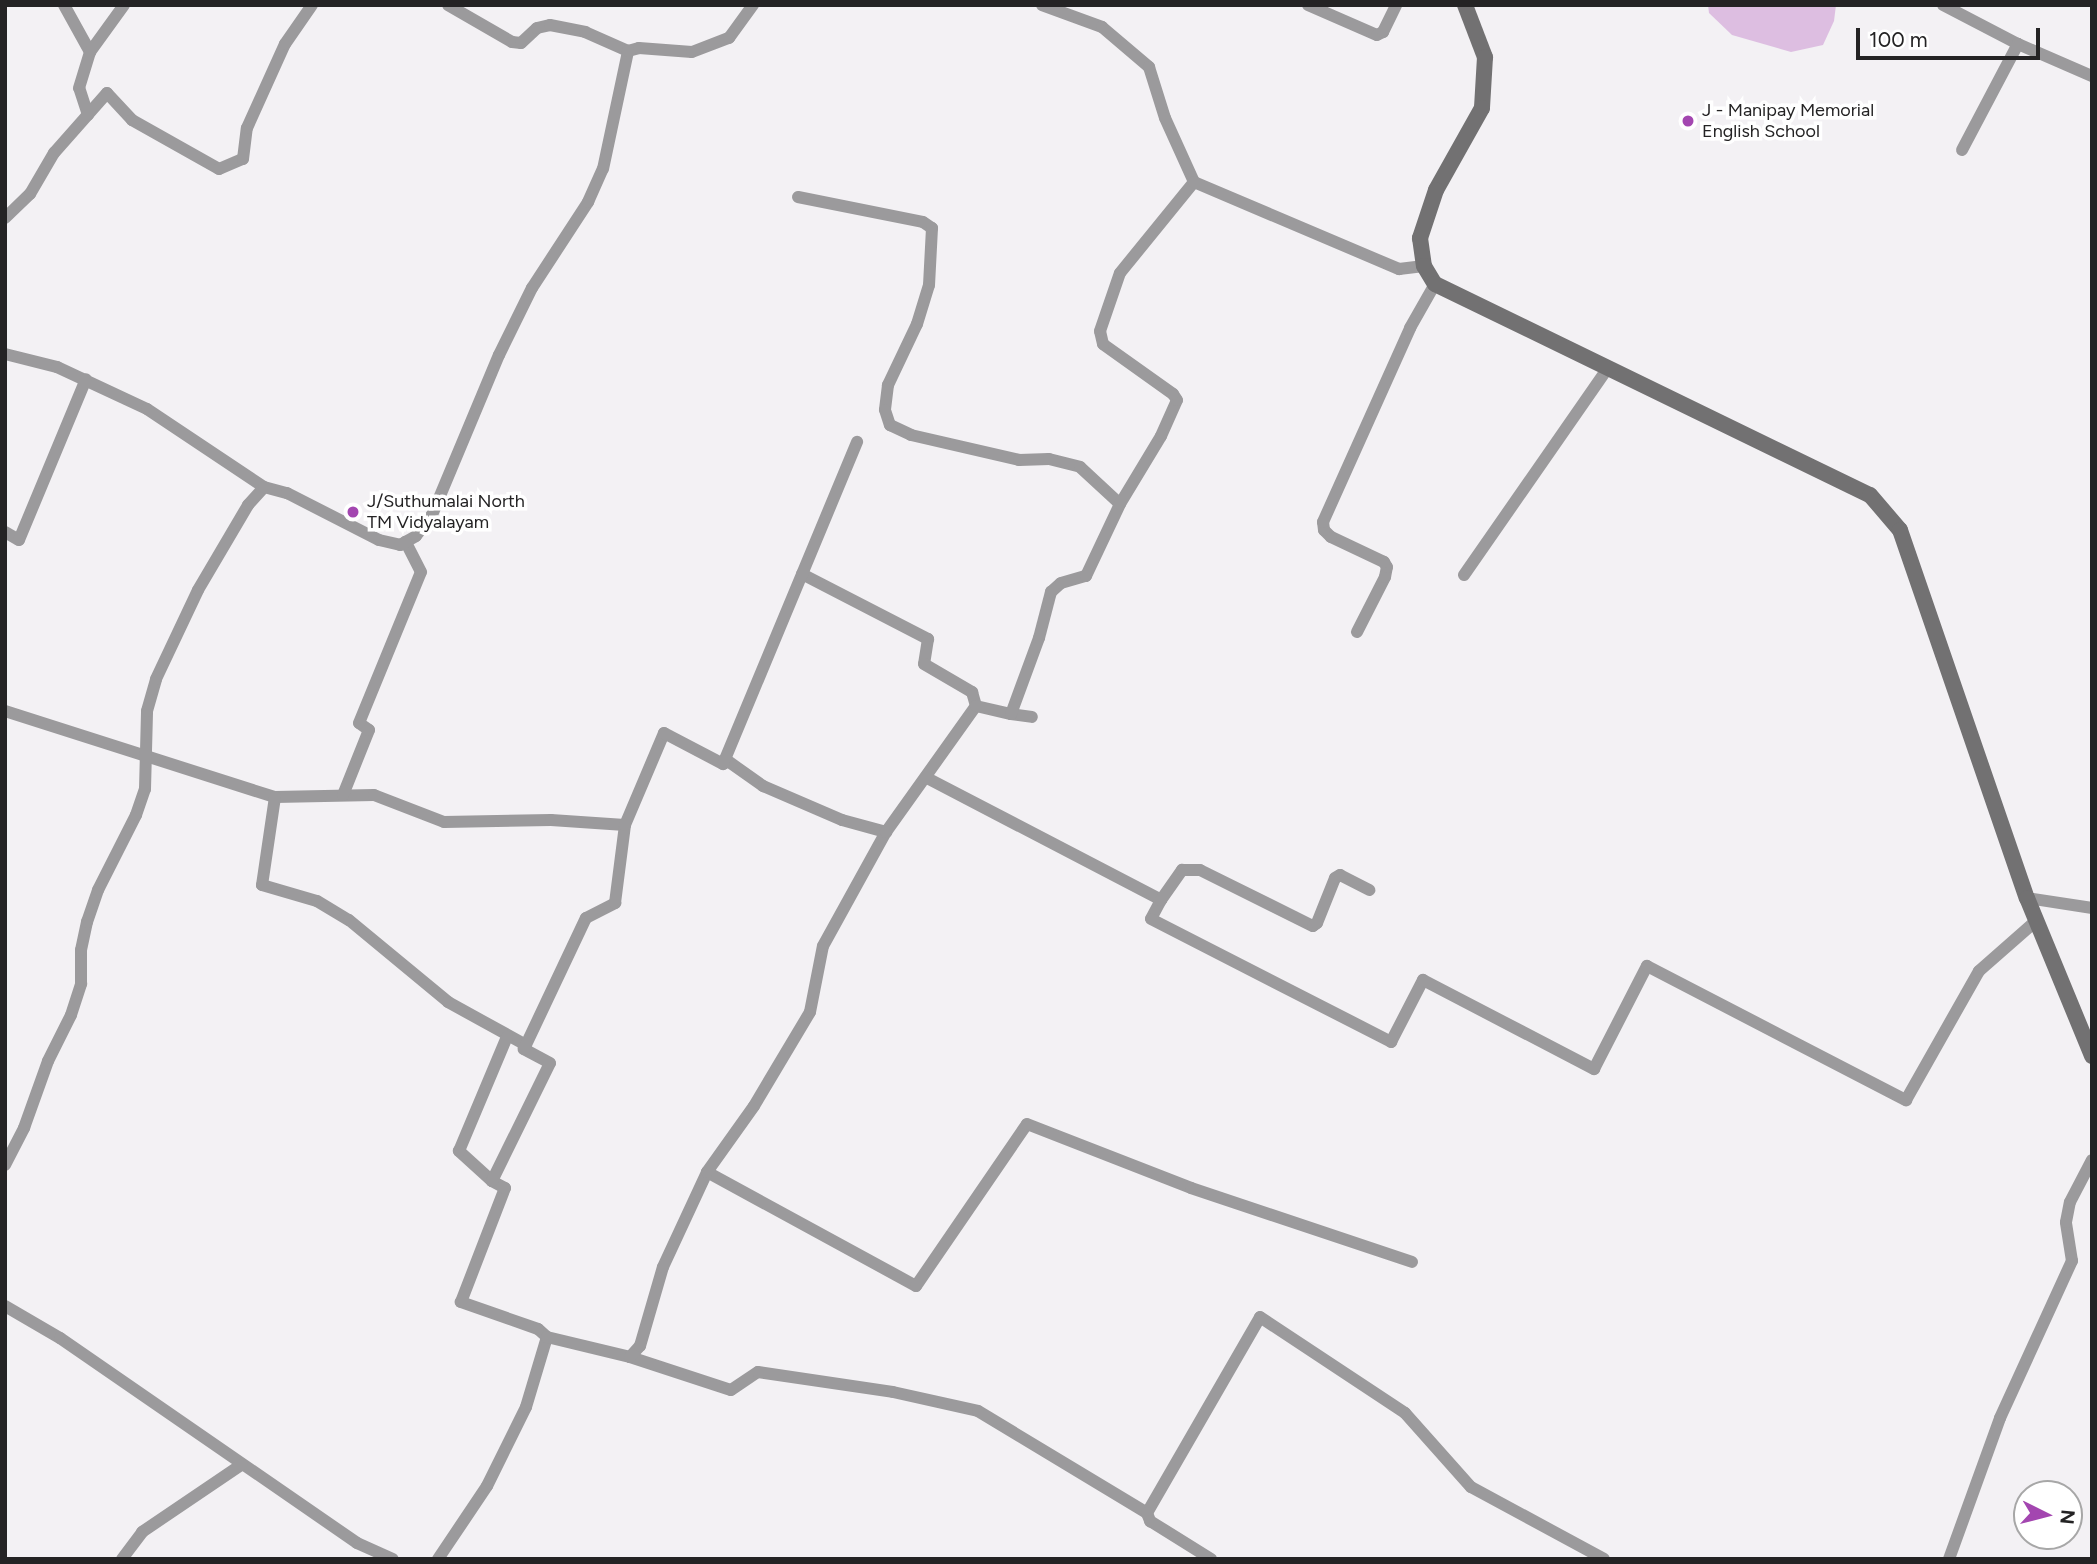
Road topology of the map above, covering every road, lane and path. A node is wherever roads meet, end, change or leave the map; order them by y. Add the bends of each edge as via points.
1 (64, 5) edge
2 (124, 5) edge
3 (312, 5) edge
4 (448, 5) edge
5 (752, 5) edge
6 (1042, 5) edge
7 (1308, 5) edge
8 (1396, 5) edge
9 (1465, 5) edge
10 (1949, 7) edge
11 (2018, 44) junction
12 (628, 51) junction
13 (90, 52) junction
14 (2092, 76) edge
15 (88, 115) junction
16 (1962, 150) dead end
17 (1194, 182) junction
18 (798, 197) dead end
19 (5, 218) edge
20 (1424, 266) junction
21 (1435, 284) junction
22 (5, 354) edge
23 (1607, 369) junction
24 (86, 379) junction
25 (857, 442) dead end
26 (264, 487) junction
27 (1120, 504) junction
28 (5, 532) edge
29 (407, 541) junction
30 (802, 574) junction
31 (1464, 575) dead end
32 (1357, 632) dead end
33 (976, 706) junction
34 (5, 710) edge
35 (1011, 714) junction
36 (1032, 717) dead end
37 (148, 756) junction
38 (724, 759) junction
39 (927, 778) junction
40 (343, 796) junction
41 (275, 797) junction
42 (625, 825) junction
43 (886, 832) junction
44 (1370, 890) dead end
45 (2027, 898) junction
46 (1161, 900) junction
47 (2092, 908) edge
48 (2036, 921) junction
49 (507, 1037) junction
50 (526, 1045) junction
51 (2092, 1055) edge
52 (2092, 1160) edge
53 (5, 1165) edge
54 (708, 1172) junction
55 (492, 1181) junction
56 (1412, 1262) dead end
57 (5, 1306) edge
58 (547, 1337) junction
59 (630, 1357) junction
60 (241, 1465) junction
61 (1147, 1513) junction
62 (122, 1559) edge
63 (393, 1559) edge
64 (438, 1559) edge
65 (1211, 1559) edge
66 (1604, 1559) edge
67 (1949, 1559) edge

1 - 13 street
2 - 13 street
3 - 15 street via 285,44 247,128 243,159 219,169 132,120 107,93
4 - 12 street via 512,42 521,43 537,27 550,25 584,32
5 - 12 street via 729,38 692,52
6 - 17 street via 1102,27 1149,67 1165,118
7 - 8 street via 1377,35
9 - 20 street via 1485,57 1482,108 1436,190 1420,238
10 - 11 street
11 - 14 street
11 - 16 street
12 - 29 street via 603,169 589,202 532,288 432,515
13 - 15 street via 79,88
15 - 19 street via 54,153 30,194
17 - 20 street via 1399,269
17 - 27 street via 1120,273 1100,331 1103,344 1177,400
18 - 27 street via 923,222 932,228 929,285 917,324 888,385 885,410 890,425 911,435 1019,460 1049,459 1080,467
20 - 21 street
21 - 23 street
21 - 32 street via 1410,328 1323,522 1331,537 1387,567
22 - 24 street
23 - 31 street
23 - 45 street via 1870,495 1900,530
24 - 26 street via 147,409
24 - 28 street via 19,540
25 - 30 street
26 - 29 street via 287,493 379,540 400,545
26 - 37 street via 248,505 198,590 156,679 147,710
27 - 35 street via 1086,576 1061,583 1051,593
29 - 40 street via 421,572 359,723 369,730
30 - 33 street via 928,639 924,664 972,692
30 - 38 street
33 - 35 street
33 - 39 street
34 - 37 street
35 - 36 street
37 - 41 street
37 - 53 street via 145,789 136,815 97,890 87,922 81,984 71,1015
38 - 42 street via 723,764 664,733
38 - 43 street via 763,786 842,820
39 - 43 street
39 - 46 street
40 - 41 street
40 - 42 street via 374,795 444,822 551,820
41 - 49 street via 262,885 317,901 349,920 447,1002
42 - 50 street via 615,903 586,918
43 - 54 street via 823,946 810,1012
44 - 46 street via 1340,875 1335,878 1313,926 1200,870 1182,870
45 - 47 street
45 - 48 street
46 - 48 street via 1151,919 1391,1042 1423,980 1594,1069 1647,966 1906,1100 1979,971
48 - 51 street
49 - 50 street
49 - 55 street via 458,1151
50 - 55 street via 524,1049 550,1063
52 - 67 street via 2070,1202 2066,1222 2072,1261 2000,1418
54 - 56 street via 916,1286 1027,1124 1191,1188
54 - 59 street via 663,1267 640,1346
55 - 58 street via 505,1188 461,1302 538,1329
57 - 60 street via 60,1338
58 - 59 street
58 - 64 street via 526,1408 486,1486
59 - 61 street via 731,1390 758,1372 893,1392 978,1411
60 - 62 street via 142,1532
60 - 63 street via 357,1544
61 - 65 street via 1150,1521
61 - 66 street via 1260,1317 1405,1413 1471,1487

